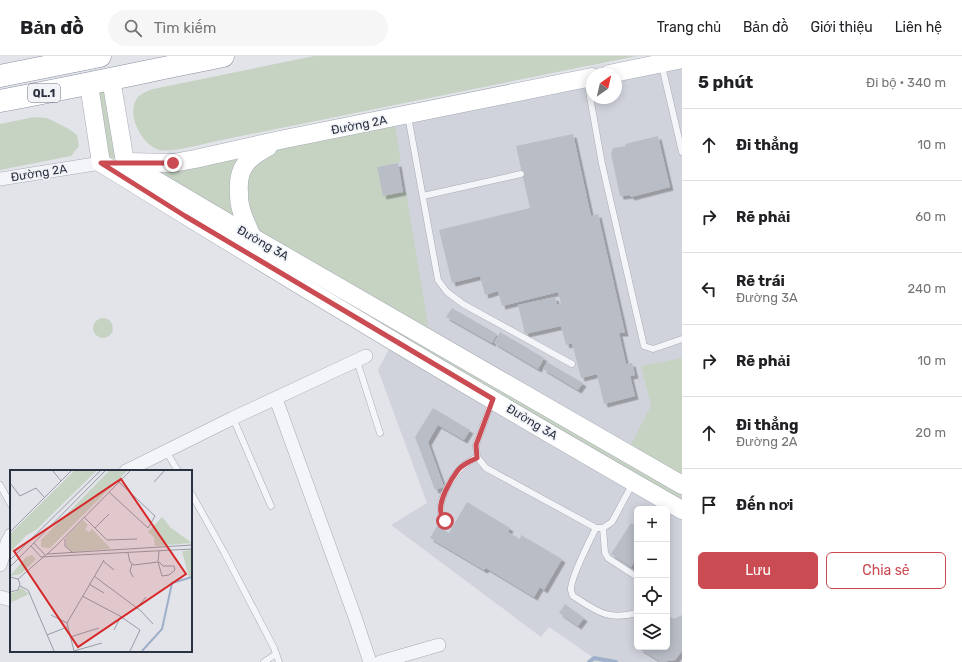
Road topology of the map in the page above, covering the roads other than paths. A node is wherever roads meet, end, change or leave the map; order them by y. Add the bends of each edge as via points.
1 (100, 56) edge
2 (223, 56) edge
3 (682, 59) edge
4 (661, 63) junction
5 (622, 71) edge
6 (0, 76) edge
7 (111, 79) junction
8 (586, 79) edge
9 (89, 85) junction
10 (0, 101) edge
11 (593, 104) edge
12 (408, 115) junction
13 (280, 140) junction
14 (682, 152) edge
15 (125, 162) junction
16 (101, 163) junction
17 (522, 174) dead end
18 (0, 179) edge
19 (423, 196) junction
20 (252, 237) junction
21 (682, 339) edge
22 (362, 359) joint
23 (572, 364) dead end
24 (276, 399) junction
25 (493, 399) junction
26 (233, 418) junction
27 (380, 433) dead end
28 (166, 451) junction
29 (477, 458) junction
30 (128, 470) edge
31 (177, 470) edge
32 (633, 483) junction
33 (0, 485) edge
34 (682, 485) edge
35 (192, 495) edge
36 (10, 503) edge
37 (271, 506) dead end
38 (682, 510) edge
39 (445, 521) dead end
40 (596, 528) junction
41 (603, 528) junction
42 (6, 540) edge
43 (0, 565) edge
44 (634, 575) edge
45 (0, 597) edge
46 (10, 600) edge
47 (634, 614) edge
48 (439, 644) dead end
49 (276, 654) junction
50 (264, 662) edge
51 (279, 662) edge
52 (370, 662) edge
53 (380, 662) edge

1 - 6 highway, QL.1
2 - 7 highway, QL.1
3 - 4 street
4 - 5 street
4 - 14 lane
7 - 9 highway, QL.1
7 - 15 street
8 - 12 street, Đường 2A
9 - 10 highway, QL.1
9 - 16 street
11 - 21 lane via 602,164 644,346 653,349
12 - 13 street, Đường 2A
12 - 19 lane
13 - 15 street, Đường 2A via 173,163
13 - 20 street via 250,158 241,172 238,186 240,205
15 - 16 street, Đường 2A
15 - 20 street, Đường 3A
16 - 18 street, Đường 2A
16 - 25 street, Đường 3A
17 - 19 lane
19 - 23 lane via 438,280 447,292 463,304
20 - 34 street, Đường 3A
22 - 24 street
22 - 27 lane
24 - 26 street
24 - 52 street
25 - 29 lane via 476,445
25 - 32 street, Đường 3A
26 - 28 street
26 - 37 lane
28 - 30 street
28 - 31 lane
29 - 39 lane via 465,464 448,484 441,500 440,512
29 - 40 lane via 486,468
32 - 38 street, Đường 3A
32 - 41 lane via 612,522
33 - 36 lane
35 - 49 lane
40 - 41 lane
40 - 47 lane via 572,584 573,596 602,614 618,617
41 - 44 lane via 605,553 608,558
42 - 43 street
45 - 46 street
48 - 53 street
49 - 50 lane
49 - 51 lane

